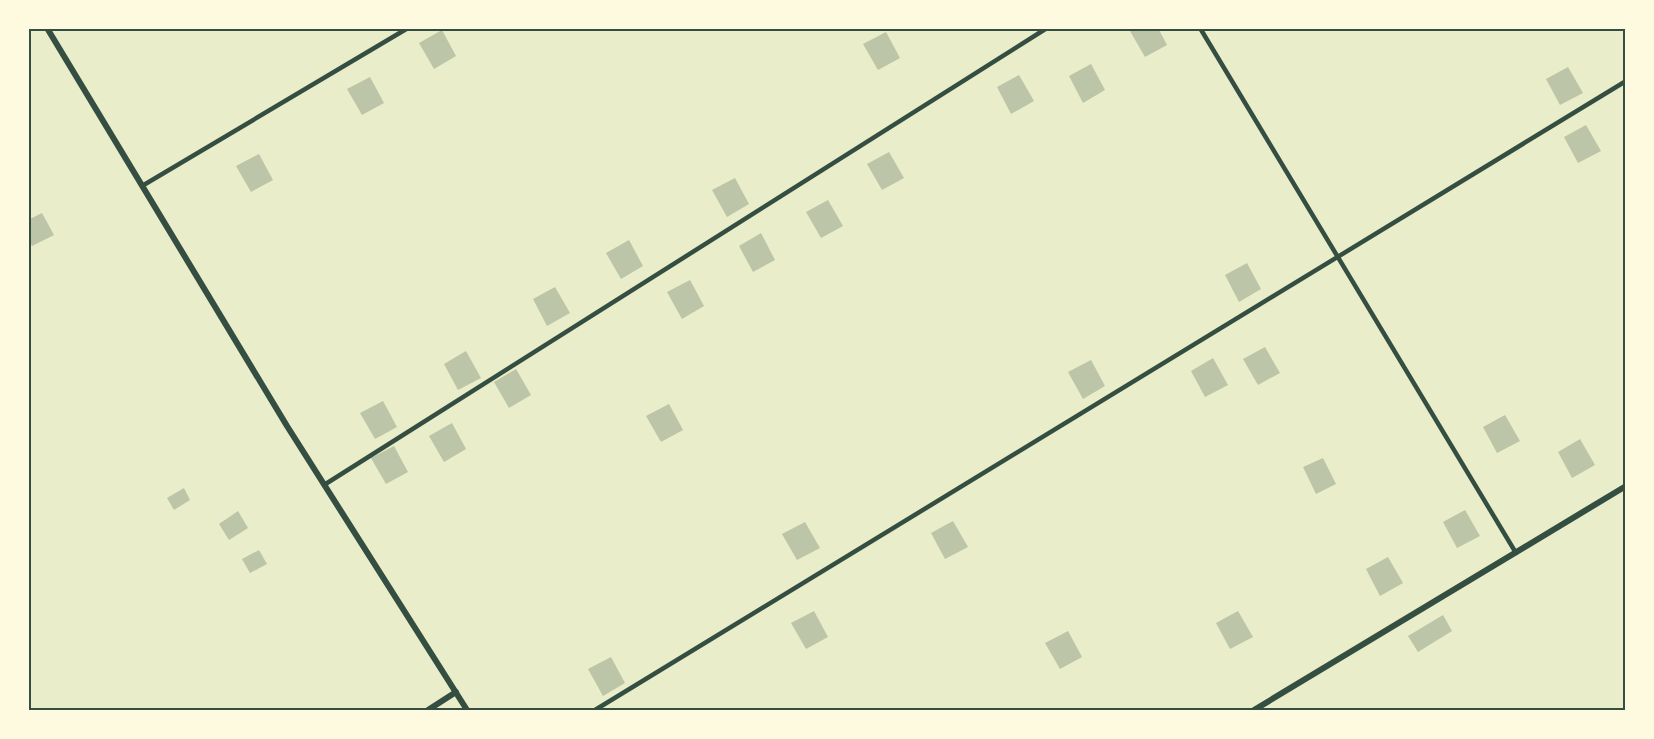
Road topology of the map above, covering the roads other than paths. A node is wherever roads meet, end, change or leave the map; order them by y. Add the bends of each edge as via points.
1 (47, 28) edge
2 (408, 28) edge
3 (1047, 28) edge
4 (1200, 28) edge
5 (1626, 81) edge
6 (142, 186) junction
7 (1337, 256) junction
8 (324, 485) junction
9 (1626, 486) edge
10 (1516, 553) junction
11 (456, 692) junction
12 (428, 711) edge
13 (467, 711) edge
14 (595, 711) edge
15 (1254, 711) edge

1 - 6 street
2 - 6 lane
3 - 8 lane
4 - 7 lane
5 - 7 lane
6 - 8 street
7 - 10 lane
7 - 14 lane
8 - 11 street
9 - 10 street
10 - 15 street
11 - 12 street
11 - 13 street

